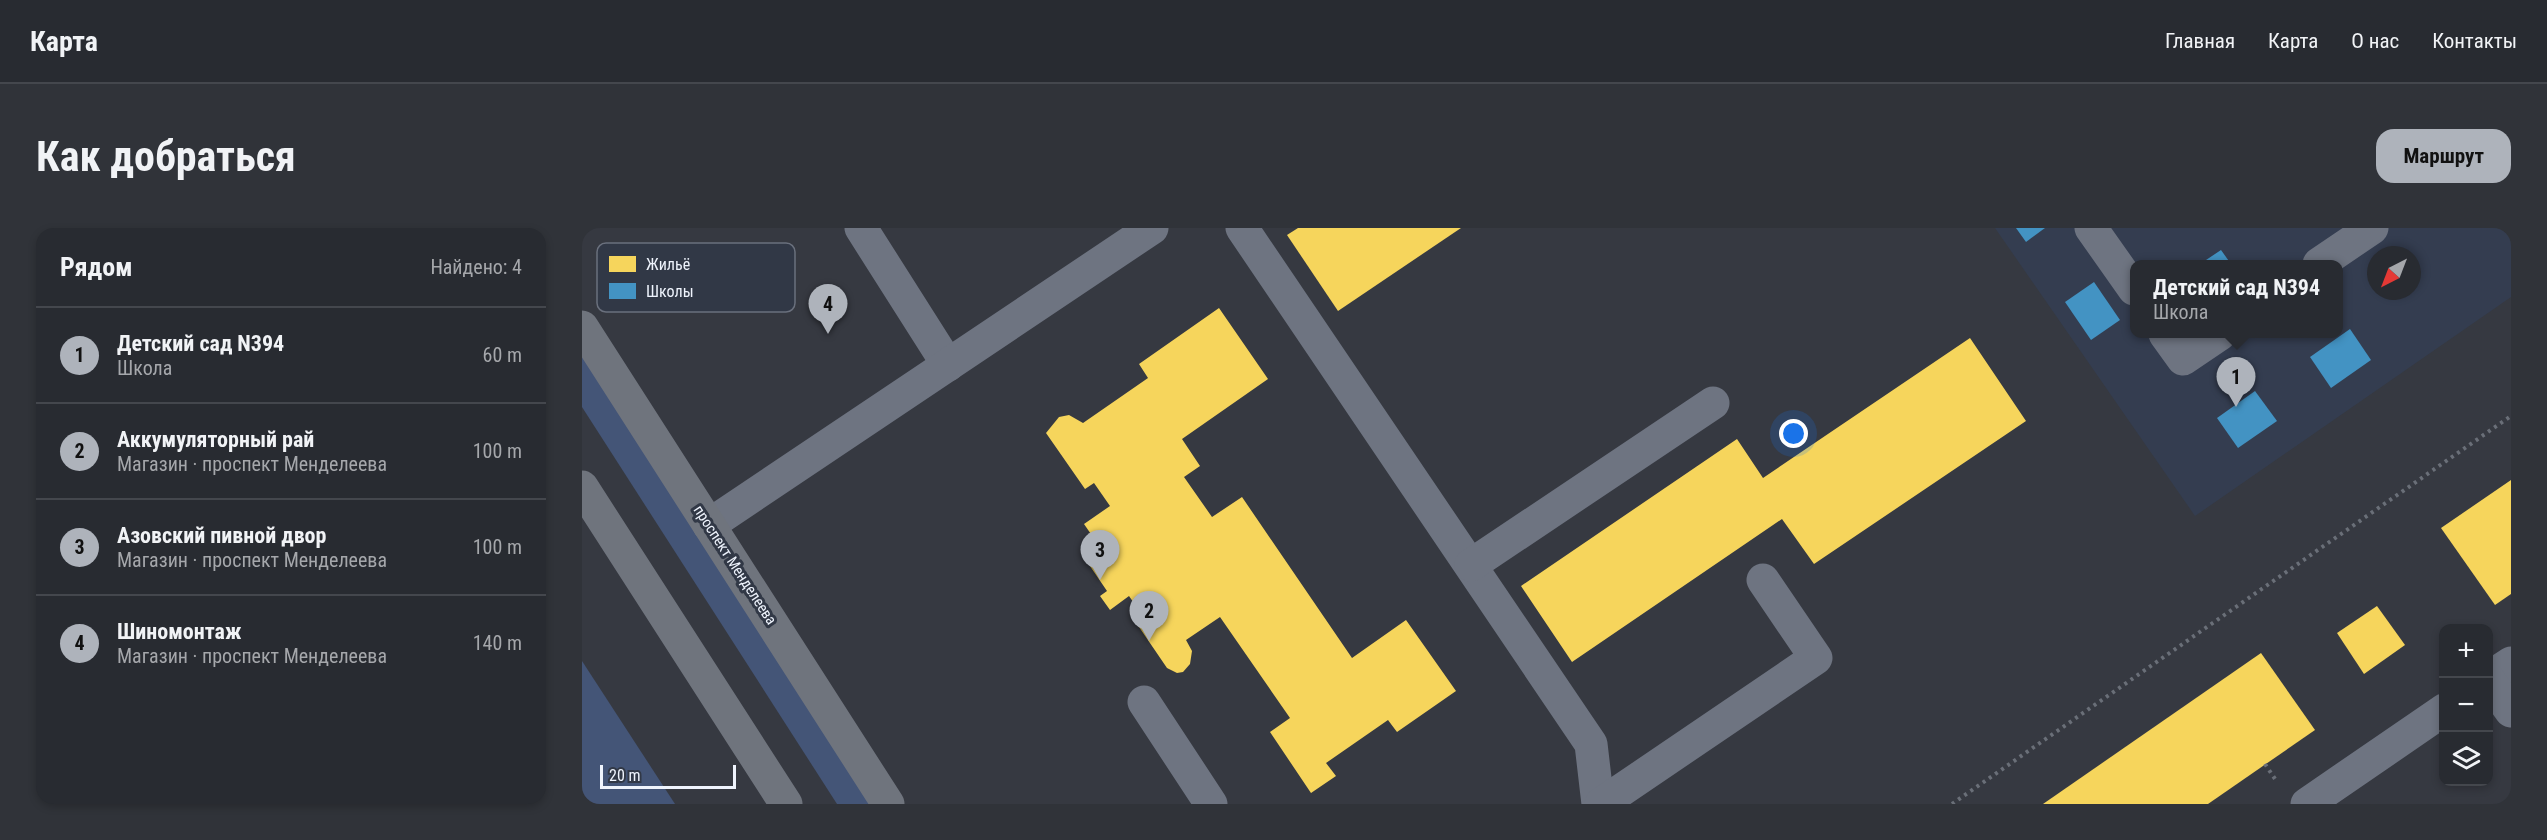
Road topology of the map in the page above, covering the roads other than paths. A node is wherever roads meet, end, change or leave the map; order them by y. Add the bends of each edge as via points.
1 (861, 228) edge
2 (1152, 228) edge
3 (1242, 228) edge
4 (2091, 228) edge
5 (2372, 228) edge
6 (2325, 260) edge
7 (2130, 283) edge
8 (582, 327) edge
9 (2168, 338) edge
10 (2213, 338) edge
11 (948, 365) junction
12 (1713, 403) dead end
13 (582, 487) edge
14 (709, 525) junction
15 (1471, 565) junction
16 (1763, 580) dead end
17 (2511, 663) edge
18 (2489, 678) edge
19 (2493, 686) edge
20 (1144, 702) dead end
21 (2511, 711) edge
22 (2439, 713) edge
23 (786, 804) edge
24 (888, 804) edge
25 (1211, 804) edge
26 (1600, 804) edge
27 (2307, 804) edge

1 - 11 lane
2 - 11 lane
3 - 15 lane
4 - 7 lane
5 - 6 lane
8 - 14 main road, проспект Менделеева
9 - 10 lane via 2183,359
11 - 14 lane
12 - 15 lane
13 - 23 main road
14 - 24 main road, проспект Менделеева
15 - 26 lane via 1591,744
16 - 26 lane via 1816,658
17 - 18 lane
19 - 21 lane
20 - 25 lane
22 - 27 lane

